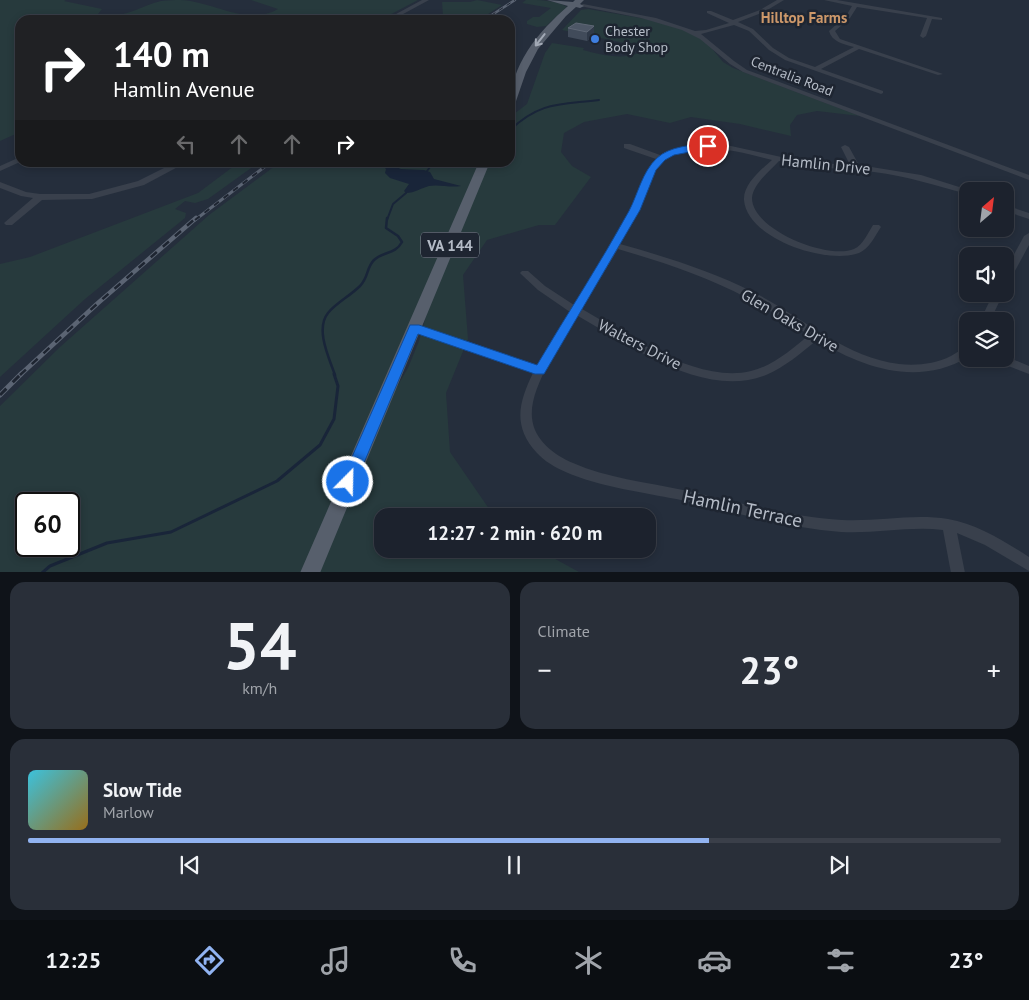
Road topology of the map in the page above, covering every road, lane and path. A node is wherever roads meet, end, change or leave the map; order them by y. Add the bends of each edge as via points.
1 (426, 0) edge
2 (551, 0) edge
3 (781, 0) edge
4 (827, 0) edge
5 (582, 3) edge
6 (855, 5) junction
7 (709, 12) dead end
8 (398, 15) edge
9 (930, 17) junction
10 (940, 19) dead end
11 (733, 22) junction
12 (696, 34) junction
13 (923, 36) dead end
14 (857, 48) junction
15 (815, 69) junction
16 (940, 74) dead end
17 (515, 92) edge
18 (882, 92) dead end
19 (627, 146) dead end
20 (845, 147) dead end
21 (661, 158) junction
22 (777, 159) junction
23 (15, 162) edge
24 (173, 167) edge
25 (483, 167) edge
26 (857, 168) junction
27 (0, 169) edge
28 (1029, 178) edge
29 (0, 185) edge
30 (959, 190) edge
31 (40, 197) junction
32 (1014, 211) edge
33 (1029, 216) edge
34 (9, 223) dead end
35 (876, 227) dead end
36 (1029, 236) edge
37 (614, 246) junction
38 (1014, 264) edge
39 (525, 272) dead end
40 (576, 310) junction
41 (415, 328) junction
42 (816, 335) junction
43 (959, 356) edge
44 (1014, 364) edge
45 (1029, 370) edge
46 (540, 371) junction
47 (949, 525) junction
48 (1029, 565) edge
49 (310, 572) edge
50 (958, 572) edge

1 - 8 street
2 - 5 main road, Centralia Road
3 - 11 street
4 - 6 street
5 - 12 street, Centralia Road via 663,22
5 - 17 main road
6 - 9 street
6 - 14 street via 832,33 838,40
7 - 11 street
9 - 10 street
9 - 13 street
11 - 12 street
11 - 15 street via 755,32 778,54
12 - 28 street, Centralia Road via 745,72
14 - 15 street
14 - 16 street
15 - 18 street
19 - 21 street
20 - 26 street
21 - 22 street, Hamlin Drive via 679,150 708,146 740,149
21 - 37 street via 647,178 635,210
22 - 26 street, Hamlin Drive
22 - 35 street via 755,185 748,199 755,216 771,231 802,246 841,254 860,249
23 - 27 street
24 - 31 street via 141,183 106,193 72,198
25 - 41 main road, VA 144
26 - 30 street, Hamlin Drive via 910,176
29 - 31 street
31 - 34 street
32 - 33 street
36 - 38 street
37 - 40 street
37 - 42 street, Glen Oaks Drive via 680,265 730,285
39 - 40 street, Walters Drive via 537,286
40 - 42 street, Walters Drive via 657,356 712,375 741,377 764,371
40 - 46 street
41 - 46 street
41 - 49 main road, VA 144
42 - 43 street, Glen Oaks Drive via 854,356 892,368 930,367
44 - 45 street
46 - 47 street, Hamlin Terrace via 526,401 528,428 550,457 570,468 824,524 861,527
47 - 48 street, Hamlin Terrace via 986,538
47 - 50 street

